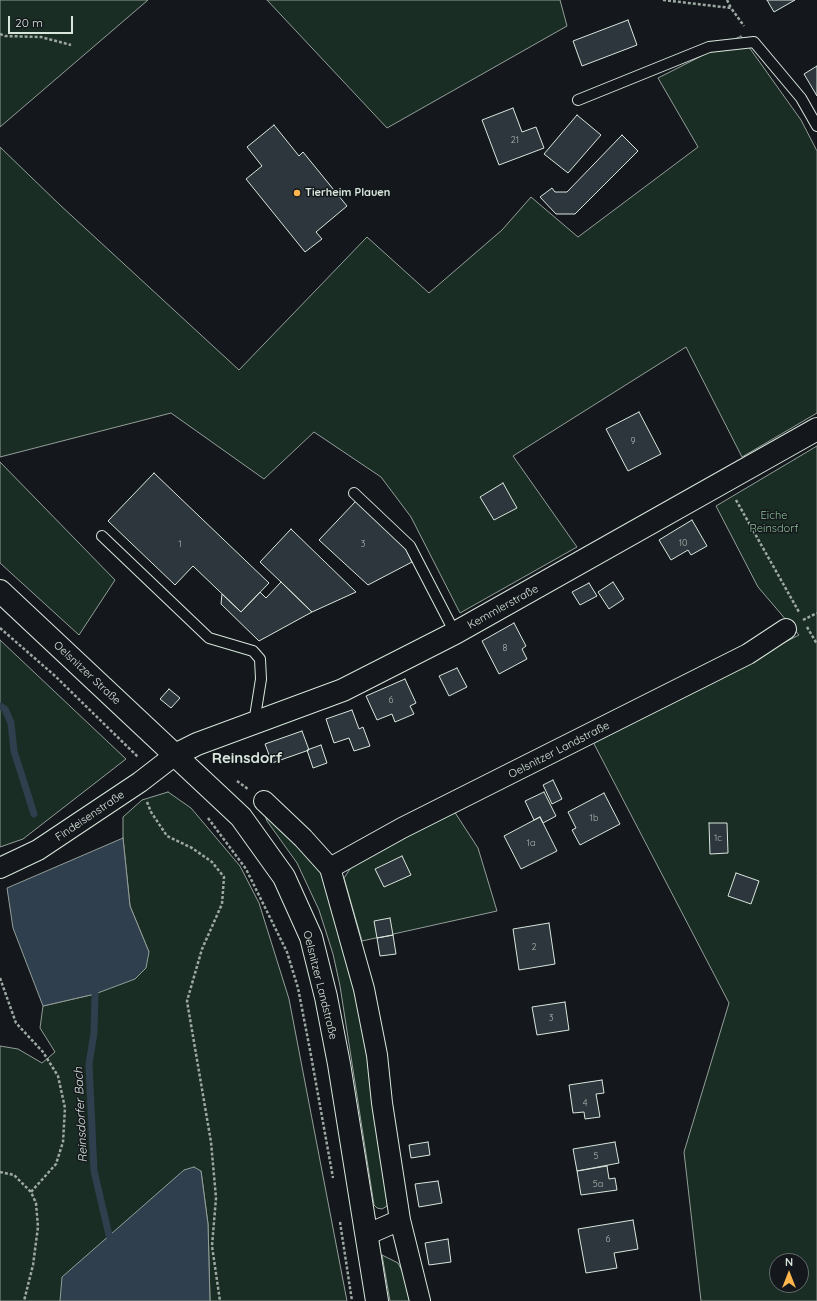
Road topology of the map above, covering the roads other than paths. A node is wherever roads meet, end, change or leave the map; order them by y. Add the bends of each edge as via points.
1 (578, 100) dead end
2 (817, 126) edge
3 (817, 429) edge
4 (354, 493) dead end
5 (102, 536) dead end
6 (0, 591) edge
7 (795, 625) road end
8 (455, 633) junction
9 (254, 724) junction
10 (175, 755) junction
11 (264, 801) dead end
12 (0, 868) edge
13 (330, 868) junction
14 (400, 1220) junction
15 (366, 1235) junction
16 (377, 1301) edge
17 (420, 1301) edge

1 - 2 lane via 709,47 754,42 800,98
3 - 8 main road, Kemmlerstraße
4 - 8 lane via 410,546
5 - 9 lane via 209,638 253,651 260,659 261,680
6 - 10 main road, Oelsnitzer Straße
7 - 13 street, Oelsnitzer Landstraße via 748,654 402,828
8 - 9 main road, Kemmlerstraße via 342,690
9 - 10 main road, Kemmlerstraße via 197,744
10 - 12 street, Findeisenstraße via 147,777 38,850
10 - 15 main road, Oelsnitzer Landstraße via 241,817 284,877 311,936 339,1064
11 - 13 street
13 - 14 street via 365,996 377,1054
14 - 15 street
14 - 17 street
15 - 16 main road, Oelsnitzer Landstraße

